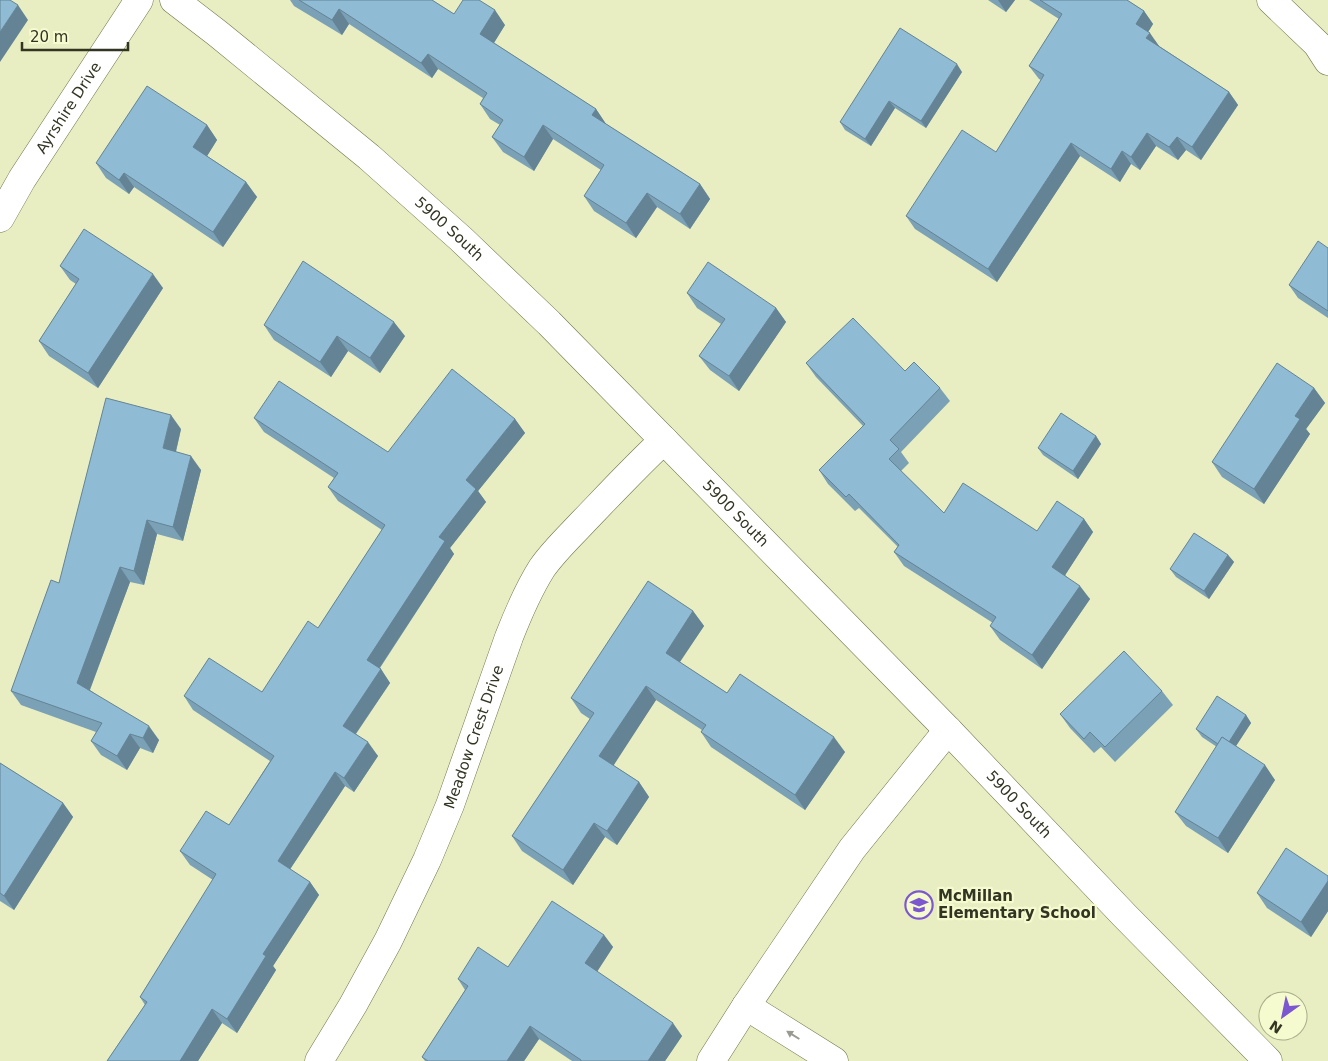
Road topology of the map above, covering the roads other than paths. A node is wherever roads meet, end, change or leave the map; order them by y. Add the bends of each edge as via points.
1 (139, 0) edge
2 (174, 0) edge
3 (1271, 0) edge
4 (1328, 61) edge
5 (0, 218) edge
6 (664, 440) junction
7 (948, 730) junction
8 (746, 1006) junction
9 (720, 1058) edge
10 (319, 1061) edge
11 (834, 1061) edge
12 (1268, 1061) edge

1 - 5 main road, Ayrshire Drive
2 - 6 main road, 5900 South via 368,157 461,239
3 - 4 main road via 1317,44
6 - 7 main road, 5900 South
6 - 10 main road, Meadow Crest Drive via 559,548 528,593 427,860 388,941
7 - 8 main road via 852,849
7 - 12 main road, 5900 South
8 - 9 main road
11 -> 8 main road

